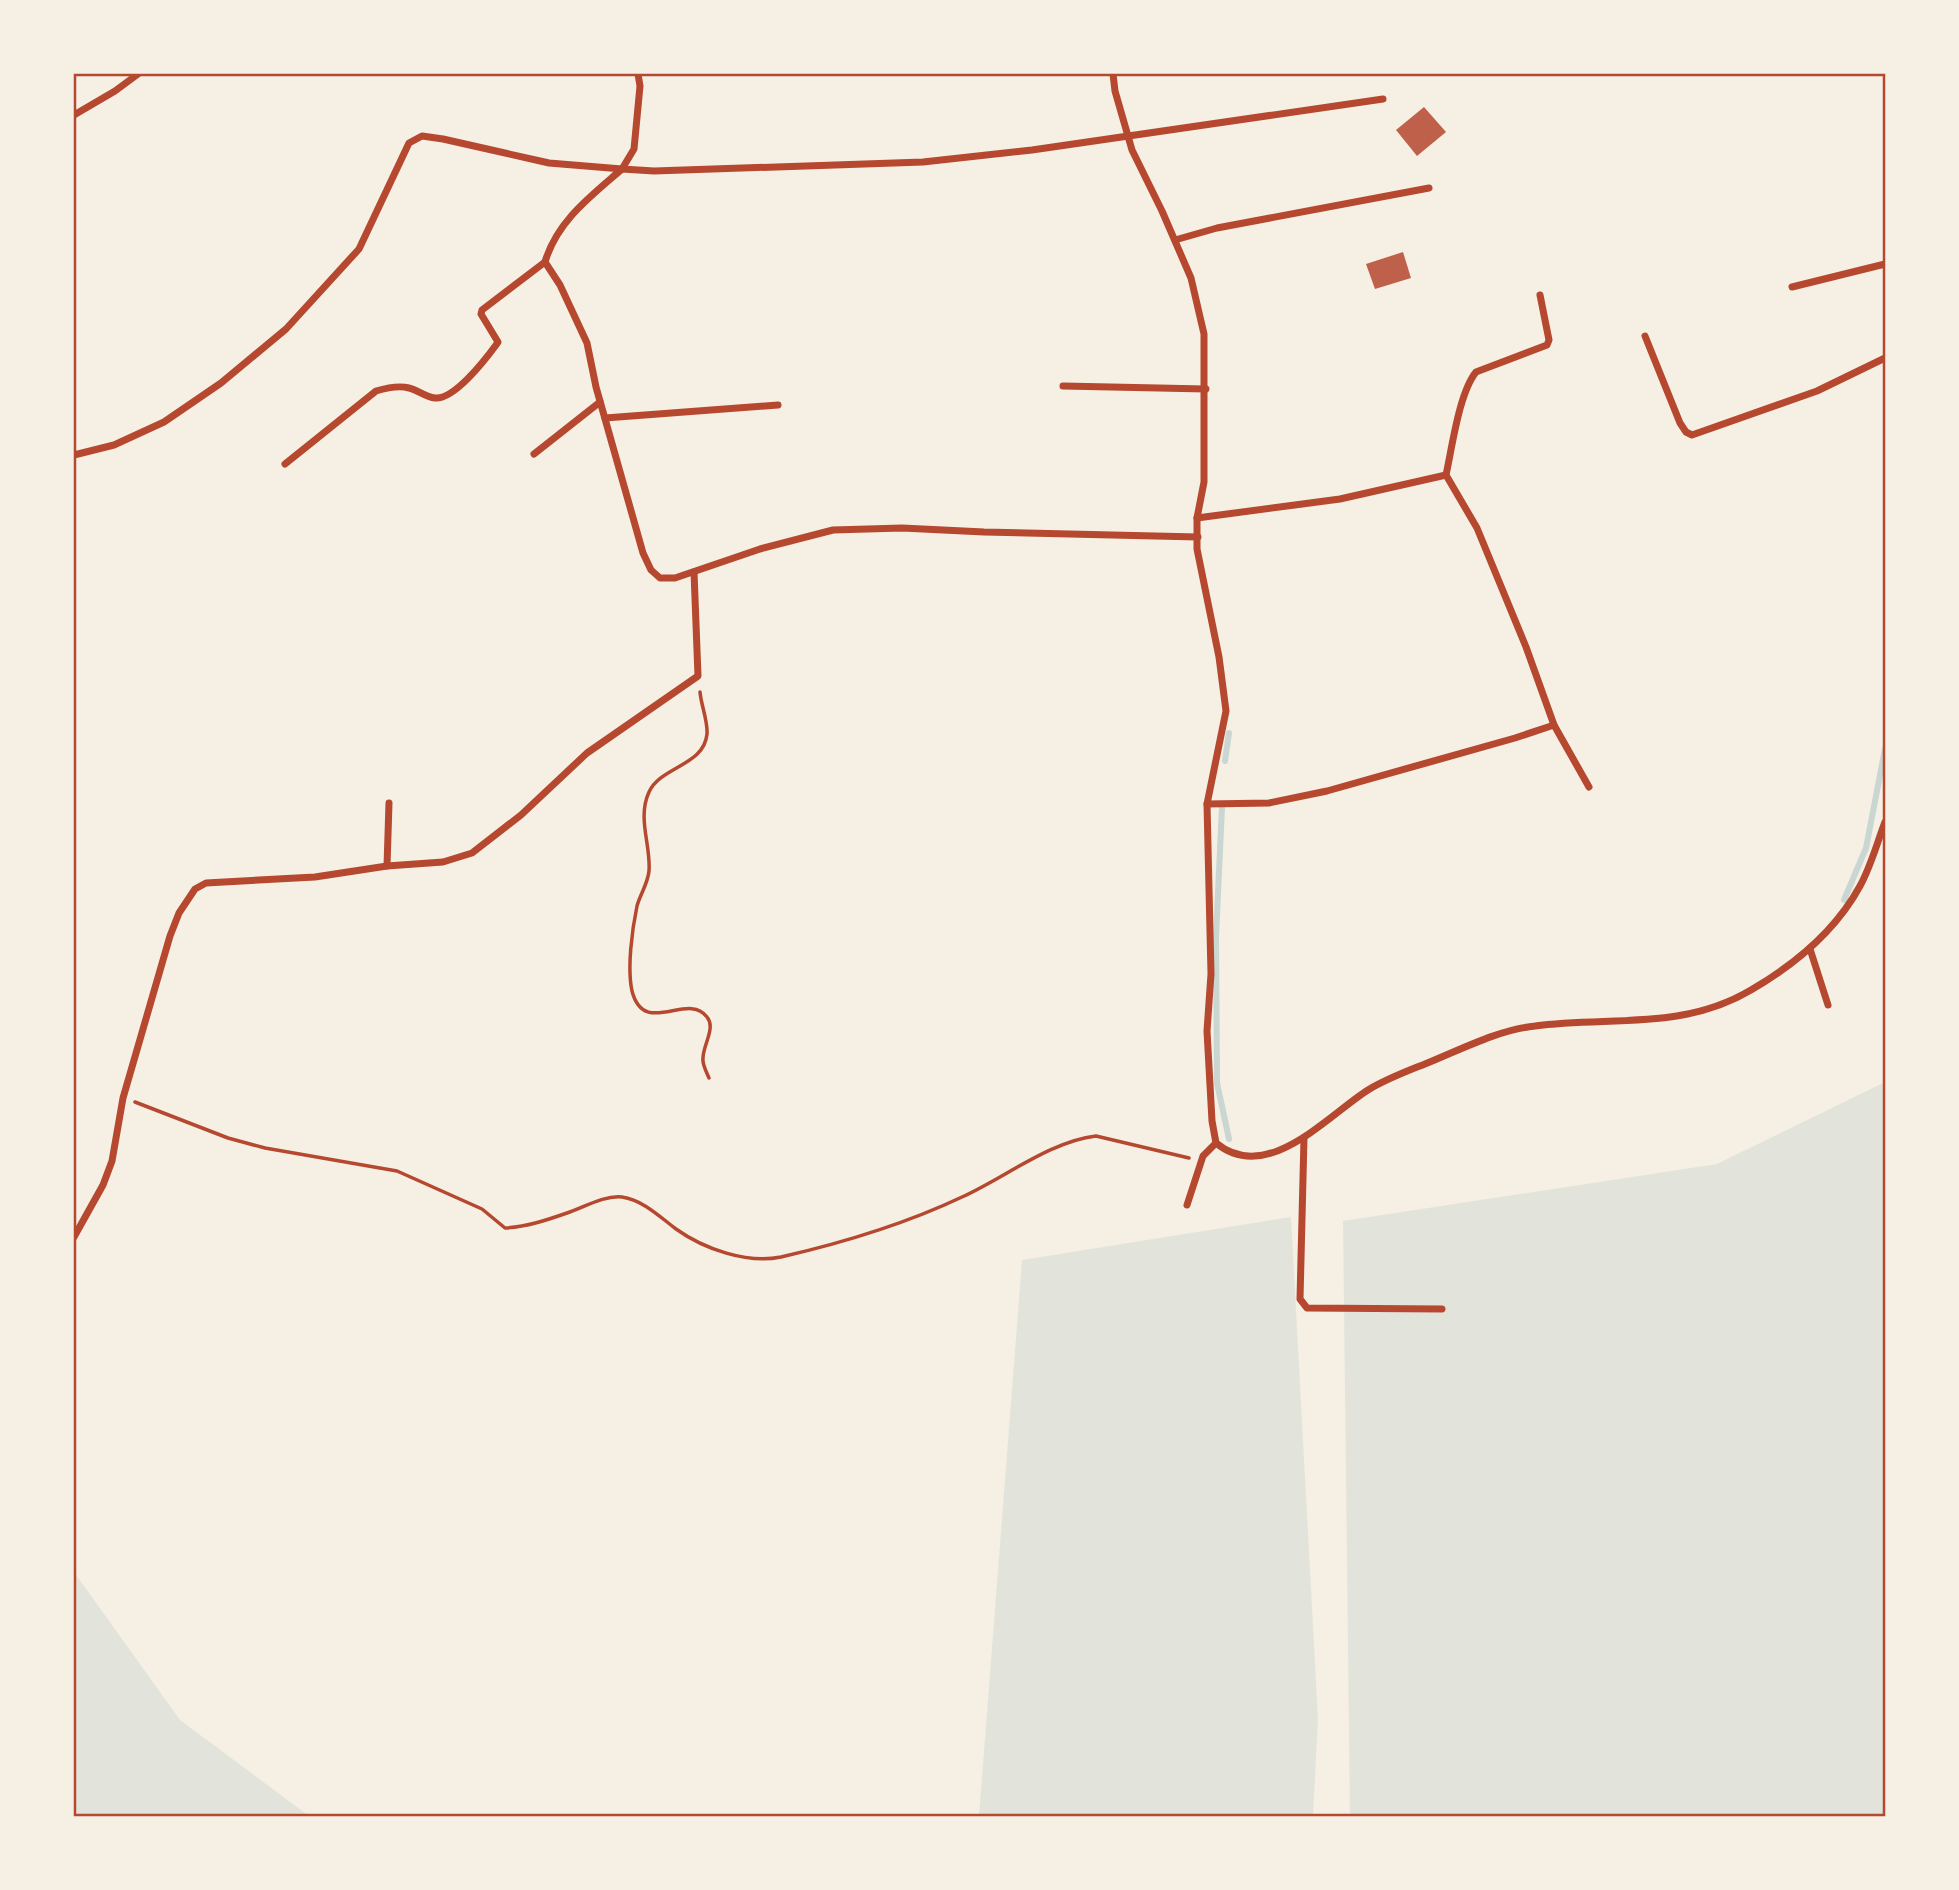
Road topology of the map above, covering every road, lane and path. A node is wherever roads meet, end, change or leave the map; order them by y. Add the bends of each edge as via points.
1 (138, 74) edge
2 (638, 74) edge
3 (1113, 74) edge
4 (1383, 99) dead end
5 (74, 116) edge
6 (1128, 134) junction
7 (622, 169) junction
8 (1429, 188) dead end
9 (1175, 240) junction
10 (545, 262) junction
11 (1885, 264) edge
12 (1792, 287) dead end
13 (1540, 295) dead end
14 (1645, 336) dead end
15 (1885, 358) edge
16 (1063, 386) dead end
17 (1206, 389) junction
18 (600, 402) junction
19 (778, 405) dead end
20 (605, 418) junction
21 (74, 454) edge
22 (534, 454) dead end
23 (285, 464) dead end
24 (1446, 475) junction
25 (1198, 518) junction
26 (1198, 537) junction
27 (694, 572) junction
28 (698, 676) junction
29 (1554, 725) junction
30 (1589, 787) dead end
31 (389, 803) dead end
32 (1208, 804) junction
33 (1885, 822) edge
34 (387, 866) junction
35 (1810, 949) junction
36 (1828, 1005) dead end
37 (709, 1078) dead end
38 (123, 1098) junction
39 (1304, 1138) junction
40 (1216, 1143) junction
41 (1203, 1156) junction
42 (1187, 1205) dead end
43 (74, 1237) edge
44 (1442, 1309) dead end

1 - 5 street
2 - 7 street via 634,149
3 - 6 street
4 - 6 street
6 - 7 street via 923,162
6 - 9 street
7 - 10 street via 579,206 551,242
7 - 21 street via 549,163 422,136 409,142 359,249 286,329 221,383 164,422 114,445
8 - 9 street
9 - 17 street via 1191,278 1204,334
10 - 18 street via 561,285 587,343
10 - 23 street via 482,310 498,342 479,368 446,396 427,396 407,387 376,391
11 - 12 street
13 - 24 street via 1549,341 1472,376
14 - 15 street via 1680,423 1692,435 1817,391
16 - 17 street
17 - 25 street via 1204,482
18 - 20 street
18 - 22 street
19 - 20 street
20 - 27 street via 651,570 660,578
24 - 25 street via 1340,499
24 - 29 street via 1482,540
25 - 26 street
26 - 27 street via 833,530
26 - 32 street via 1226,711
27 - 28 street
28 - 34 street via 587,753 472,853 443,862
28 - 37 path via 707,732 704,747 657,781 646,803 649,872 638,905 630,970 636,1001 645,1012 690,1009 708,1018 703,1061
29 - 30 street
29 - 32 street via 1327,791 1269,803
31 - 34 street
32 - 40 street via 1212,974 1208,1031
33 - 35 street via 1862,883
34 - 38 street via 297,879 216,881 195,889 170,936
35 - 36 street
35 - 39 street via 1752,990 1700,1013 1535,1026 1501,1033 1380,1083
38 - 41 path via 265,1148 397,1171 482,1209 505,1228 623,1197 708,1247 746,1257 777,1258 909,1219 1084,1138 1096,1136 1192,1159
38 - 43 street via 108,1175
39 - 40 street via 1256,1155 1232,1154
39 - 44 street via 1300,1299 1307,1308
40 - 41 street
41 - 42 street

